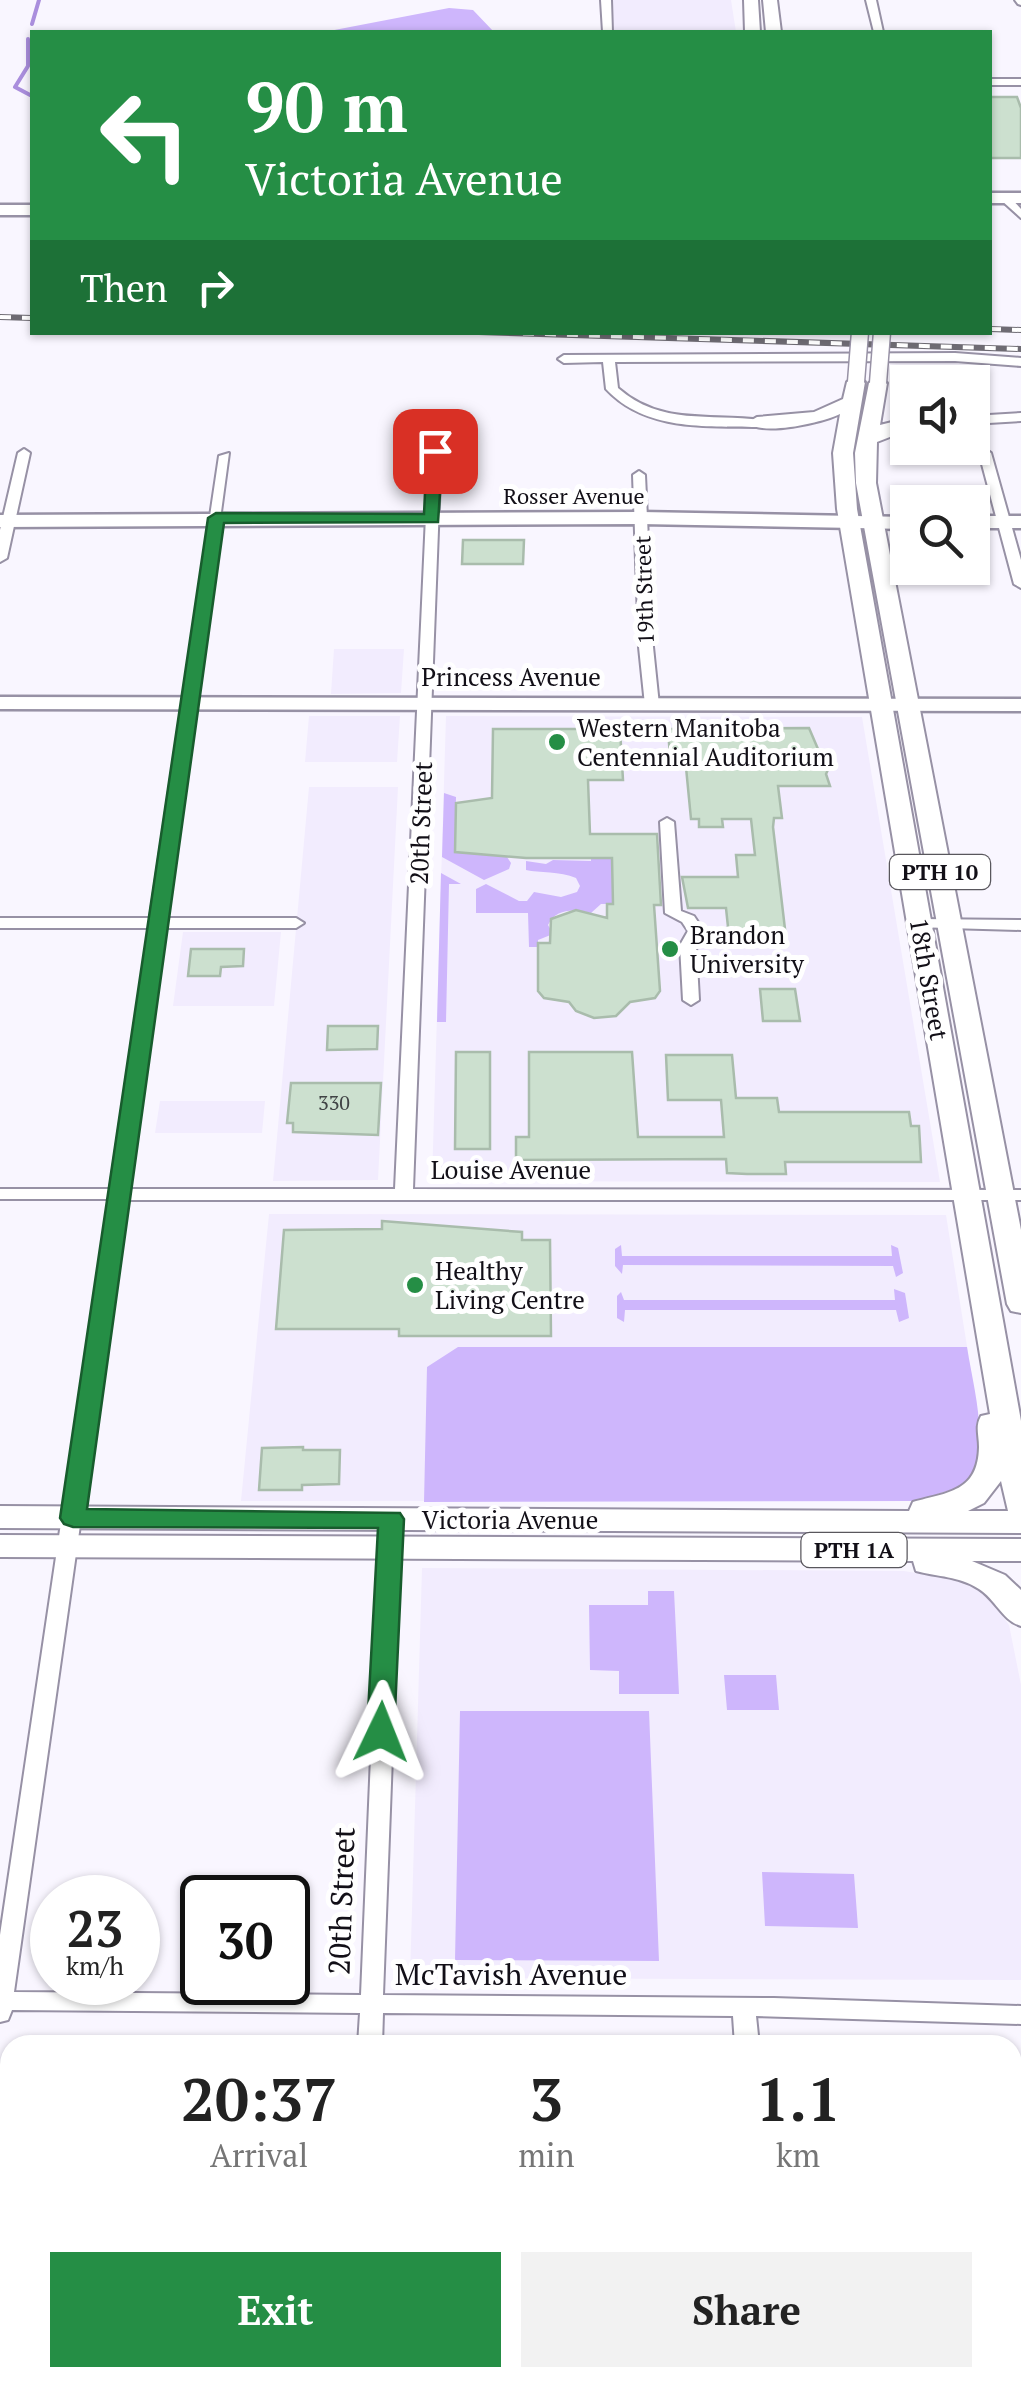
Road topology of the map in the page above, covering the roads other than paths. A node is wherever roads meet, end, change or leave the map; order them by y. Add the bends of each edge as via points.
1 (606, 0) edge
2 (751, 0) edge
3 (770, 0) edge
4 (871, 0) edge
5 (608, 30) edge
6 (754, 30) edge
7 (774, 30) edge
8 (878, 30) edge
9 (992, 82) edge
10 (1021, 82) edge
11 (1005, 198) edge
12 (0, 210) edge
13 (30, 210) edge
14 (1021, 215) edge
15 (860, 335) edge
16 (882, 335) edge
17 (564, 359) dead end
18 (609, 360) junction
19 (1021, 362) edge
20 (877, 389) junction
21 (890, 397) edge
22 (851, 403) junction
23 (990, 412) edge
24 (1021, 413) edge
25 (990, 417) edge
26 (757, 423) junction
27 (890, 428) edge
28 (856, 442) junction
29 (435, 451) dead end
30 (24, 452) dead end
31 (225, 456) dead end
32 (989, 465) edge
33 (639, 475) dead end
34 (216, 518) junction
35 (641, 518) junction
36 (432, 519) junction
37 (5, 521) edge
38 (890, 522) edge
39 (1013, 522) edge
40 (861, 523) junction
41 (0, 558) edge
42 (1021, 584) edge
43 (0, 702) edge
44 (191, 702) junction
45 (426, 704) junction
46 (652, 705) junction
47 (1021, 705) edge
48 (880, 706) junction
49 (908, 706) junction
50 (667, 822) dead end
51 (0, 923) edge
52 (160, 924) junction
53 (296, 924) dead end
54 (919, 924) junction
55 (950, 924) junction
56 (1021, 925) edge
57 (690, 1000) dead end
58 (0, 1194) edge
59 (117, 1194) junction
60 (404, 1194) junction
61 (967, 1195) junction
62 (1011, 1195) edge
63 (984, 1290) junction
64 (1021, 1304) edge
65 (1021, 1507) edge
66 (0, 1518) edge
67 (1021, 1522) edge
68 (70, 1532) junction
69 (390, 1533) junction
70 (687, 1535) junction
71 (0, 1546) edge
72 (1021, 1550) edge
73 (1021, 1615) edge
74 (1, 2005) edge
75 (371, 2005) junction
76 (744, 2007) junction
77 (1021, 2014) edge
78 (370, 2035) edge
79 (746, 2035) edge

1 - 5 street
2 - 6 main road
3 - 7 main road
4 - 8 street
9 - 10 street
11 - 14 street
12 - 13 street
15 - 22 main road, 18th Street / PTH 10, bridge
16 - 20 main road, 18th Street / PTH 10, bridge
17 - 18 street
18 - 19 street
18 - 26 street via 612,389 640,410 693,422
20 - 21 main road
20 - 28 main road, 18th Street / PTH 10
22 - 26 main road via 818,417
22 - 28 main road, 18th Street / PTH 10
23 - 24 street
24 - 25 street
26 - 28 main road
27 - 28 main road
28 - 40 main road, 18th Street / PTH 10 via 864,468
29 - 36 street, 20th Street
30 - 37 street
31 - 34 street
32 - 39 street
33 - 35 street, 19th Street
34 - 36 street, Rosser Avenue
34 - 37 street, Rosser Avenue
34 - 44 street
35 - 36 street, Rosser Avenue
35 - 40 street, Rosser Avenue
35 - 46 street, 19th Street
36 - 45 street, 20th Street
37 - 41 street
38 - 40 street, Rosser Avenue
39 - 42 street
40 - 48 main road, 18th Street / PTH 10
40 - 49 main road, 18th Street / PTH 10
43 - 44 street, Princess Avenue
44 - 45 street, Princess Avenue
44 - 52 street
45 - 46 street, Princess Avenue
45 - 60 street, 20th Street
46 - 48 street, Princess Avenue
47 - 49 street, Princess Avenue
48 - 49 street, Princess Avenue
48 - 54 main road, 18th Street / PTH 10
49 - 55 main road, 18th Street / PTH 10
50 - 57 street via 673,913 696,927 688,944
51 - 52 street
52 - 53 street
52 - 59 street
54 - 55 street
54 - 61 main road, 18th Street / PTH 10
55 - 56 street
55 - 62 main road, 18th Street / PTH 10
58 - 59 street, Louise Avenue
59 - 60 street, Louise Avenue
59 - 68 street
60 - 61 street, Louise Avenue
61 - 62 street, Louise Avenue
61 - 63 main road, 18th Street / PTH 10
62 - 64 main road, 18th Street / PTH 10
63 - 65 main road, 18th Street / PTH 10
63 - 70 main road via 979,1336 994,1457 978,1494 929,1510
66 - 68 main road, Victoria Avenue / PTH 1A
67 - 70 main road, Victoria Avenue / PTH 1A
68 - 69 main road, Victoria Avenue / PTH 1A
68 - 71 main road, Victoria Avenue / PTH 1A
68 - 74 street
69 - 70 main road, Victoria Avenue / PTH 1A
69 - 75 street, 20th Street
70 - 72 main road, Victoria Avenue / PTH 1A
70 - 73 main road via 756,1558 954,1566 991,1581
74 - 75 street, McTavish Avenue
75 - 76 street, McTavish Avenue
75 - 78 street, 20th Street
76 - 77 street, McTavish Avenue
76 - 79 street

